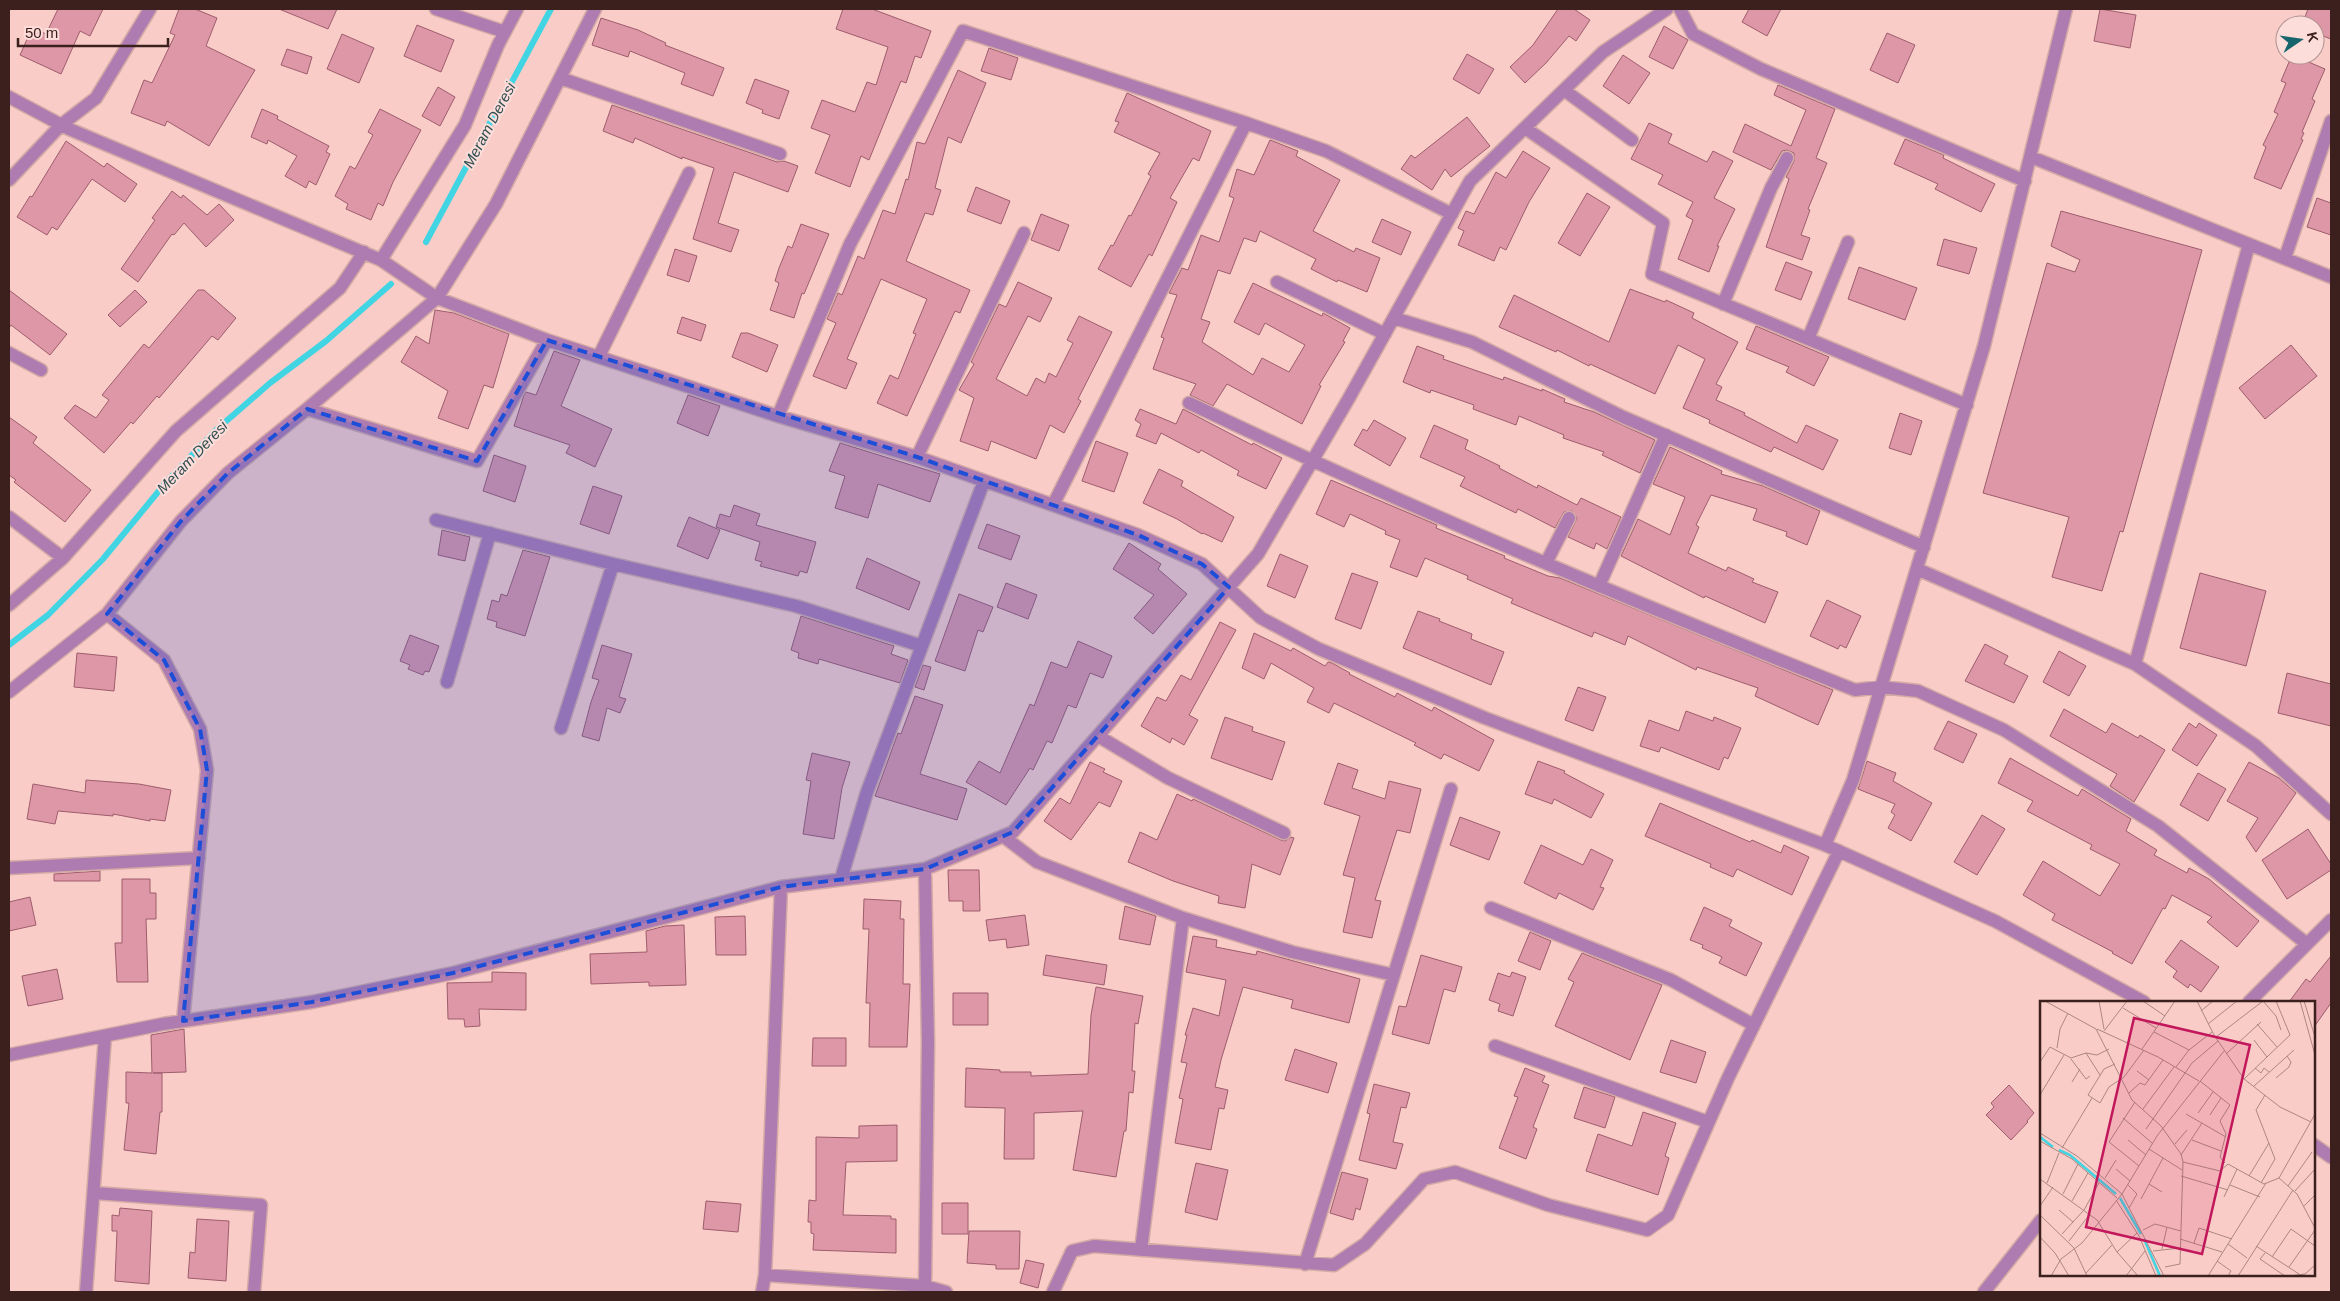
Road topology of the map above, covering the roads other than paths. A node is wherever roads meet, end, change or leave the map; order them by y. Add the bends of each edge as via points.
1 (147, 9) edge
2 (436, 9) edge
3 (517, 9) edge
4 (594, 9) edge
5 (1667, 9) edge
6 (1680, 9) edge
7 (2066, 9) edge
8 (505, 32) junction
9 (560, 78) junction
10 (1564, 90) junction
11 (9, 97) edge
12 (2331, 121) edge
13 (1246, 123) junction
14 (61, 125) junction
15 (1525, 128) junction
16 (1632, 140) dead end
17 (780, 154) dead end
18 (2030, 157) junction
19 (1787, 158) dead end
20 (689, 174) dead end
21 (9, 180) edge
22 (2025, 181) junction
23 (1452, 214) junction
24 (1024, 233) dead end
25 (1848, 242) dead end
26 (2249, 244) junction
27 (364, 252) junction
28 (2285, 258) junction
29 (381, 260) junction
30 (2331, 277) edge
31 (1277, 282) dead end
32 (437, 298) junction
33 (1723, 304) junction
34 (1394, 318) junction
35 (1385, 334) junction
36 (1808, 339) junction
37 (547, 340) junction
38 (9, 353) edge
39 (599, 356) junction
40 (41, 370) dead end
41 (1189, 402) dead end
42 (1966, 405) junction
43 (306, 409) junction
44 (778, 416) junction
45 (1666, 436) junction
46 (917, 457) junction
47 (1312, 462) junction
48 (984, 480) junction
49 (1053, 505) junction
50 (9, 518) edge
51 (1569, 518) dead end
52 (436, 520) dead end
53 (490, 533) junction
54 (1924, 546) junction
55 (63, 558) junction
56 (1546, 563) junction
57 (613, 564) junction
58 (1917, 569) junction
59 (1599, 586) junction
60 (1229, 587) junction
61 (9, 605) edge
62 (107, 614) junction
63 (922, 646) junction
64 (2135, 664) junction
65 (447, 682) dead end
66 (1881, 688) junction
67 (9, 692) edge
68 (561, 728) dead end
69 (1098, 736) junction
70 (1451, 789) dead end
71 (2331, 814) edge
72 (1284, 833) dead end
73 (1003, 836) junction
74 (1825, 845) junction
75 (1839, 851) junction
76 (199, 858) junction
77 (9, 868) edge
78 (925, 869) junction
79 (841, 879) junction
80 (781, 886) junction
81 (1491, 908) dead end
82 (1183, 918) junction
83 (2331, 920) edge
84 (2307, 944) junction
85 (1394, 975) junction
86 (2142, 1001) edge
87 (2250, 1001) edge
88 (183, 1021) junction
89 (1754, 1024) junction
90 (105, 1036) junction
91 (1495, 1046) dead end
92 (9, 1055) edge
93 (1708, 1122) junction
94 (2315, 1147) edge
95 (2331, 1157) edge
96 (94, 1193) junction
97 (2040, 1221) edge
98 (1141, 1250) junction
99 (1305, 1264) junction
100 (765, 1275) junction
101 (926, 1286) junction
102 (86, 1292) edge
103 (254, 1292) edge
104 (762, 1292) edge
105 (946, 1292) edge
106 (1054, 1292) edge
107 (1984, 1292) edge

1 - 14 street via 96,98
2 - 8 street
3 - 8 street
4 - 9 street
5 - 10 street via 1603,52
6 - 22 street via 1693,34 1761,69
7 - 18 street
8 - 29 street via 465,125
9 - 17 street
9 - 32 street via 496,204
10 - 15 street
10 - 16 street
11 - 14 street
12 - 28 street
13 - 23 street via 1326,151
13 - 44 street via 963,30 850,244
13 - 49 street
14 - 21 street
14 - 27 street
15 - 23 street via 1470,181
15 - 33 street via 1663,223 1652,274
18 - 22 street
18 - 26 street
19 - 33 street via 1771,188
20 - 39 street
22 - 42 street
23 - 34 street
24 - 46 street
25 - 36 street
26 - 28 street
26 - 64 street
27 - 29 street
27 - 55 street via 340,288 176,431
28 - 30 street
29 - 32 street
31 - 35 street
32 - 37 street
32 - 43 street
33 - 36 street
34 - 35 street
34 - 45 street via 1472,342
35 - 47 street
36 - 42 street
37 - 39 street
37 - 43 street via 477,461
38 - 40 street
39 - 44 street
41 - 47 street
42 - 54 street
43 - 62 street via 228,473 181,521
44 - 46 street
45 - 54 street
45 - 59 street
46 - 48 street
47 - 56 street
47 - 60 street via 1258,554
48 - 49 street
48 - 63 street
49 - 60 street via 1138,535 1194,560
50 - 55 street
51 - 56 street
52 - 53 street
53 - 57 street
53 - 65 street
54 - 58 street
55 - 61 street
56 - 59 street
57 - 63 street via 796,606
57 - 68 street
58 - 64 street
58 - 66 street
59 - 66 street via 1855,690
60 - 69 street
60 - 74 street via 1261,618 1318,649 1485,718
62 - 67 street
62 - 76 street via 164,660 200,730 207,770
63 - 79 street via 867,792
64 - 71 street via 2256,746
66 - 74 street via 1853,780
66 - 84 street via 1918,691 2004,730 2158,826
69 - 72 street via 1168,778
69 - 73 street via 1013,832
70 - 85 street
73 - 78 street
73 - 82 street via 1037,862
74 - 75 street
75 - 86 street via 1996,921
75 - 89 street
76 - 77 street
76 - 88 street
78 - 79 street
78 - 101 street via 928,1043
79 - 80 street
80 - 88 street via 453,972 312,1002
80 - 100 street
81 - 89 street via 1671,980
82 - 85 street via 1292,952
82 - 98 street
83 - 84 street
84 - 87 street
85 - 99 street
88 - 90 street
89 - 93 street
90 - 92 street
90 - 96 street
91 - 93 street
93 - 99 street via 1668,1214 1647,1230 1548,1205 1455,1172 1424,1178 1365,1244 1334,1265
94 - 95 street
96 - 102 street
96 - 103 street via 261,1205
97 - 107 street
98 - 99 street
98 - 106 street via 1094,1246 1072,1251
100 - 101 street
100 - 104 street
101 - 105 street

